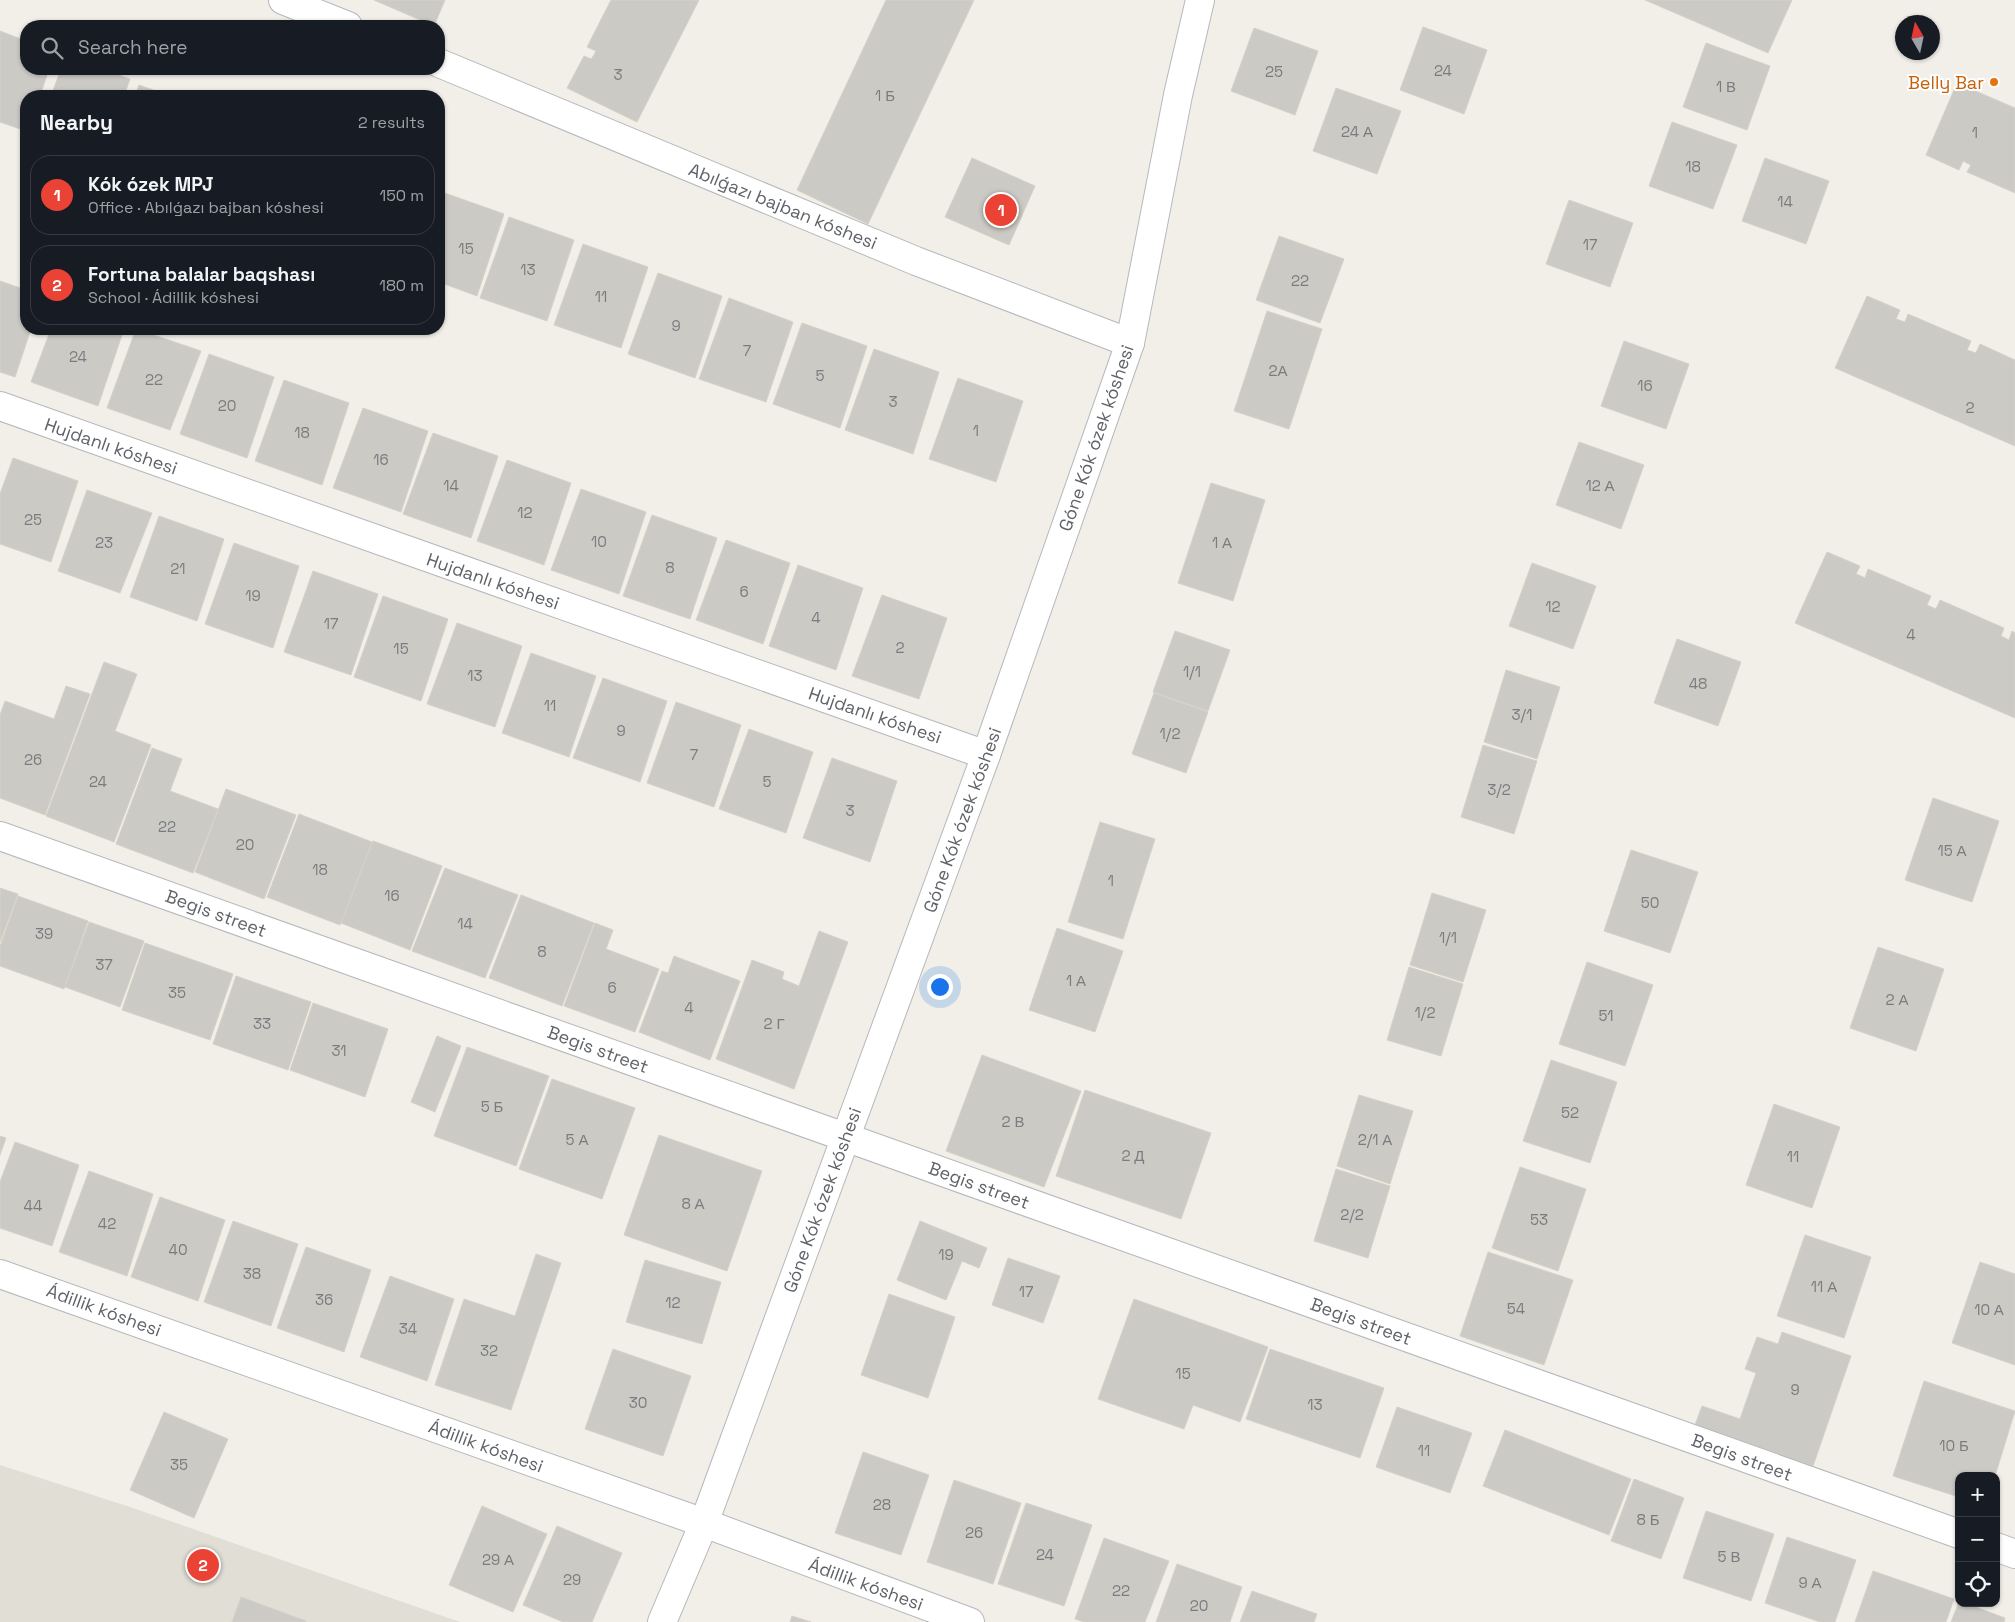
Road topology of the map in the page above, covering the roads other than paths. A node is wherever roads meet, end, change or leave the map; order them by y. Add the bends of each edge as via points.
1 (283, 0) edge
2 (1200, 0) edge
3 (333, 20) edge
4 (445, 65) edge
5 (1130, 343) junction
6 (0, 406) edge
7 (986, 755) junction
8 (0, 836) edge
9 (844, 1137) junction
10 (0, 1274) edge
11 (704, 1523) junction
12 (1955, 1533) edge
13 (2000, 1549) edge
14 (2015, 1554) edge
15 (662, 1622) edge
16 (970, 1622) edge

1 - 3 street
2 - 5 street, Góne Kók ózek kóshesi via 1178,95
4 - 5 street, Abılǵazı bajban kóshesi via 916,261
5 - 7 street, Góne Kók ózek kóshesi
6 - 7 street, Hujdanlı kóshesi
7 - 9 street, Góne Kók ózek kóshesi
8 - 9 street, Begis street
9 - 11 street, Góne Kók ózek kóshesi
9 - 12 street, Begis street
10 - 11 street, Ádillik kóshesi
11 - 15 street, Góne Kók ózek kóshesi
11 - 16 street, Ádillik kóshesi
13 - 14 street

